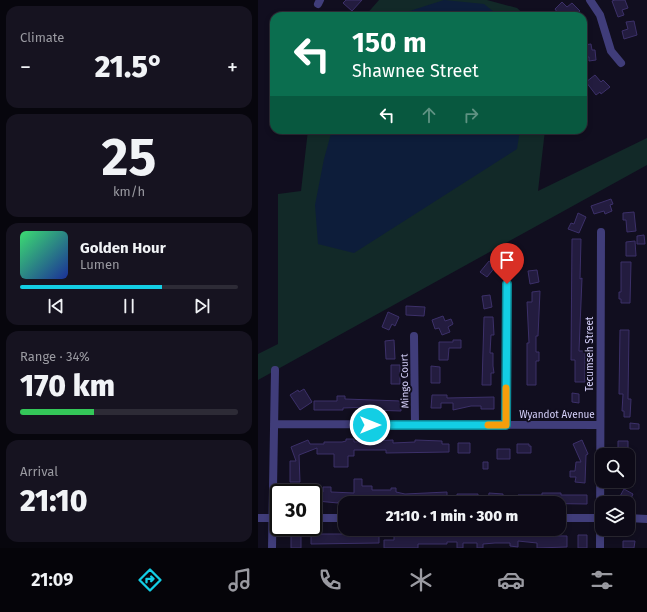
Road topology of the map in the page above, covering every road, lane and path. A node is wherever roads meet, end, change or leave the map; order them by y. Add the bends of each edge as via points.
1 (590, 0) edge
2 (621, 63) dead end
3 (601, 232) dead end
4 (507, 284) dead end
5 (414, 336) dead end
6 (275, 370) dead end
7 (274, 424) junction
8 (415, 425) junction
9 (506, 425) junction
10 (600, 425) junction
11 (275, 484) edge
12 (601, 496) edge
13 (258, 518) edge
14 (270, 518) edge
15 (322, 518) edge
16 (338, 518) edge
17 (566, 518) edge
18 (595, 518) edge
19 (635, 518) edge
20 (647, 519) edge
21 (273, 536) edge
22 (600, 536) edge
23 (272, 548) edge
24 (600, 548) edge

1 - 2 street via 600,15 610,52
3 - 10 street, Tecumseh Street
4 - 9 street
5 - 8 street, Mingo Court
6 - 7 street
7 - 8 street, Wyandot Avenue
7 - 11 street
8 - 9 street, Wyandot Avenue
9 - 10 street, Wyandot Avenue
10 - 12 street, Tecumseh Street
13 - 14 street
15 - 16 street
17 - 18 street
19 - 20 street
21 - 23 street
22 - 24 street, Tecumseh Street

